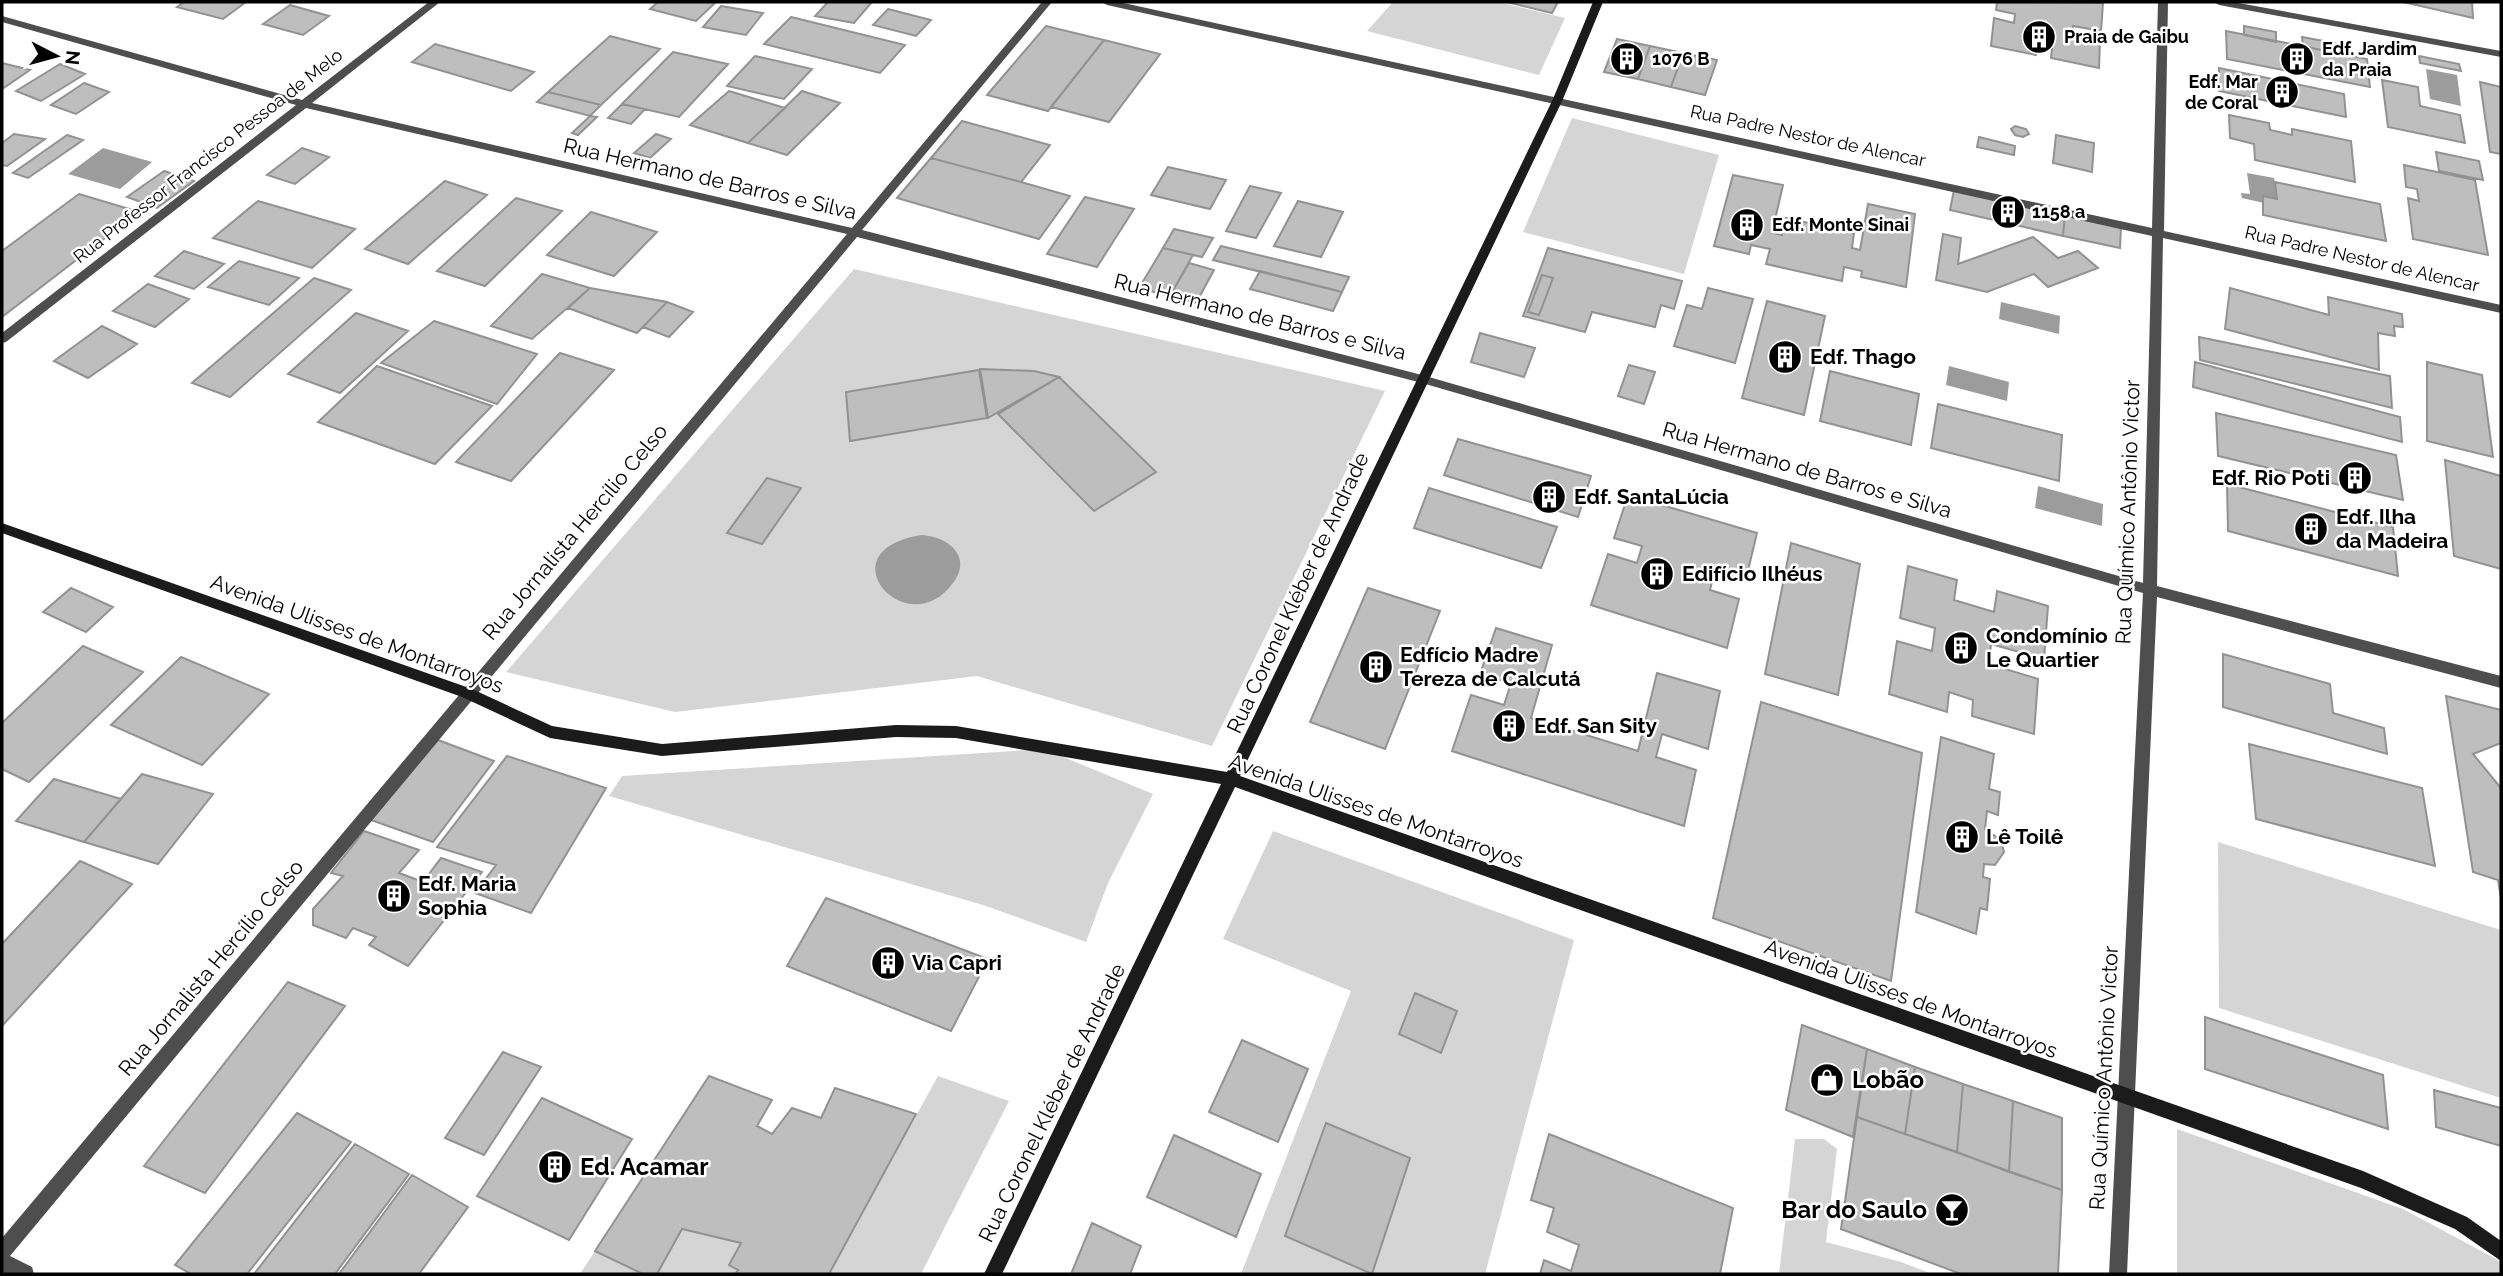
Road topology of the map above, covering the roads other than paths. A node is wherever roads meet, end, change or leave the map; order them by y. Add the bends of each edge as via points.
1 (435, 2) edge
2 (1047, 2) edge
3 (1107, 2) edge
4 (1598, 2) edge
5 (2163, 2) edge
6 (2220, 2) edge
7 (2, 19) edge
8 (2501, 54) edge
9 (1558, 99) junction
10 (304, 104) junction
11 (2158, 231) junction
12 (854, 232) junction
13 (2501, 309) edge
14 (2, 339) edge
15 (1422, 379) junction
16 (2, 528) edge
17 (2150, 590) junction
18 (2501, 682) edge
19 (467, 693) junction
20 (1233, 780) junction
21 (2126, 1098) junction
22 (2, 1252) edge
23 (2501, 1252) edge
24 (2, 1262) edge
25 (25, 1274) edge
26 (993, 1274) edge
27 (2118, 1274) edge

1 - 10 street, Rua Professor Francisco Pessoa de Melo
2 - 12 street, Rua Jornalista Hercílio Celso
3 - 9 street, Rua Padre Nestor de Alencar
4 - 9 main road, Rua Coronel Kléber de Andrade
5 - 11 street, Rua Químico Antônio Victor
6 - 8 street
7 - 10 street, Rua Hermano de Barros e Silva
9 - 11 street, Rua Padre Nestor de Alencar
9 - 15 main road, Rua Coronel Kléber de Andrade
10 - 12 street, Rua Hermano de Barros e Silva
10 - 14 street, Rua Professor Francisco Pessoa de Melo
11 - 13 street, Rua Padre Nestor de Alencar
11 - 17 street, Rua Químico Antônio Victor
12 - 15 street, Rua Hermano de Barros e Silva
12 - 19 street, Rua Jornalista Hercílio Celso
15 - 17 street, Rua Hermano de Barros e Silva
15 - 20 main road, Rua Coronel Kléber de Andrade
16 - 19 main road, Avenida Ulisses de Montarroyos
17 - 18 street, Rua Hermano de Barros e Silva
17 - 21 street, Rua Químico Antônio Victor
19 - 20 main road, Avenida Ulisses de Montarroyos via 550,732 662,750 896,731 956,732
19 - 22 street, Rua Jornalista Hercílio Celso
20 - 21 main road, Avenida Ulisses de Montarroyos
20 - 26 main road, Rua Coronel Kléber de Andrade
21 - 23 main road, Avenida Ulisses de Montarroyos via 2362,1180 2461,1223
21 - 27 street, Rua Químico Antônio Victor
24 - 25 street

